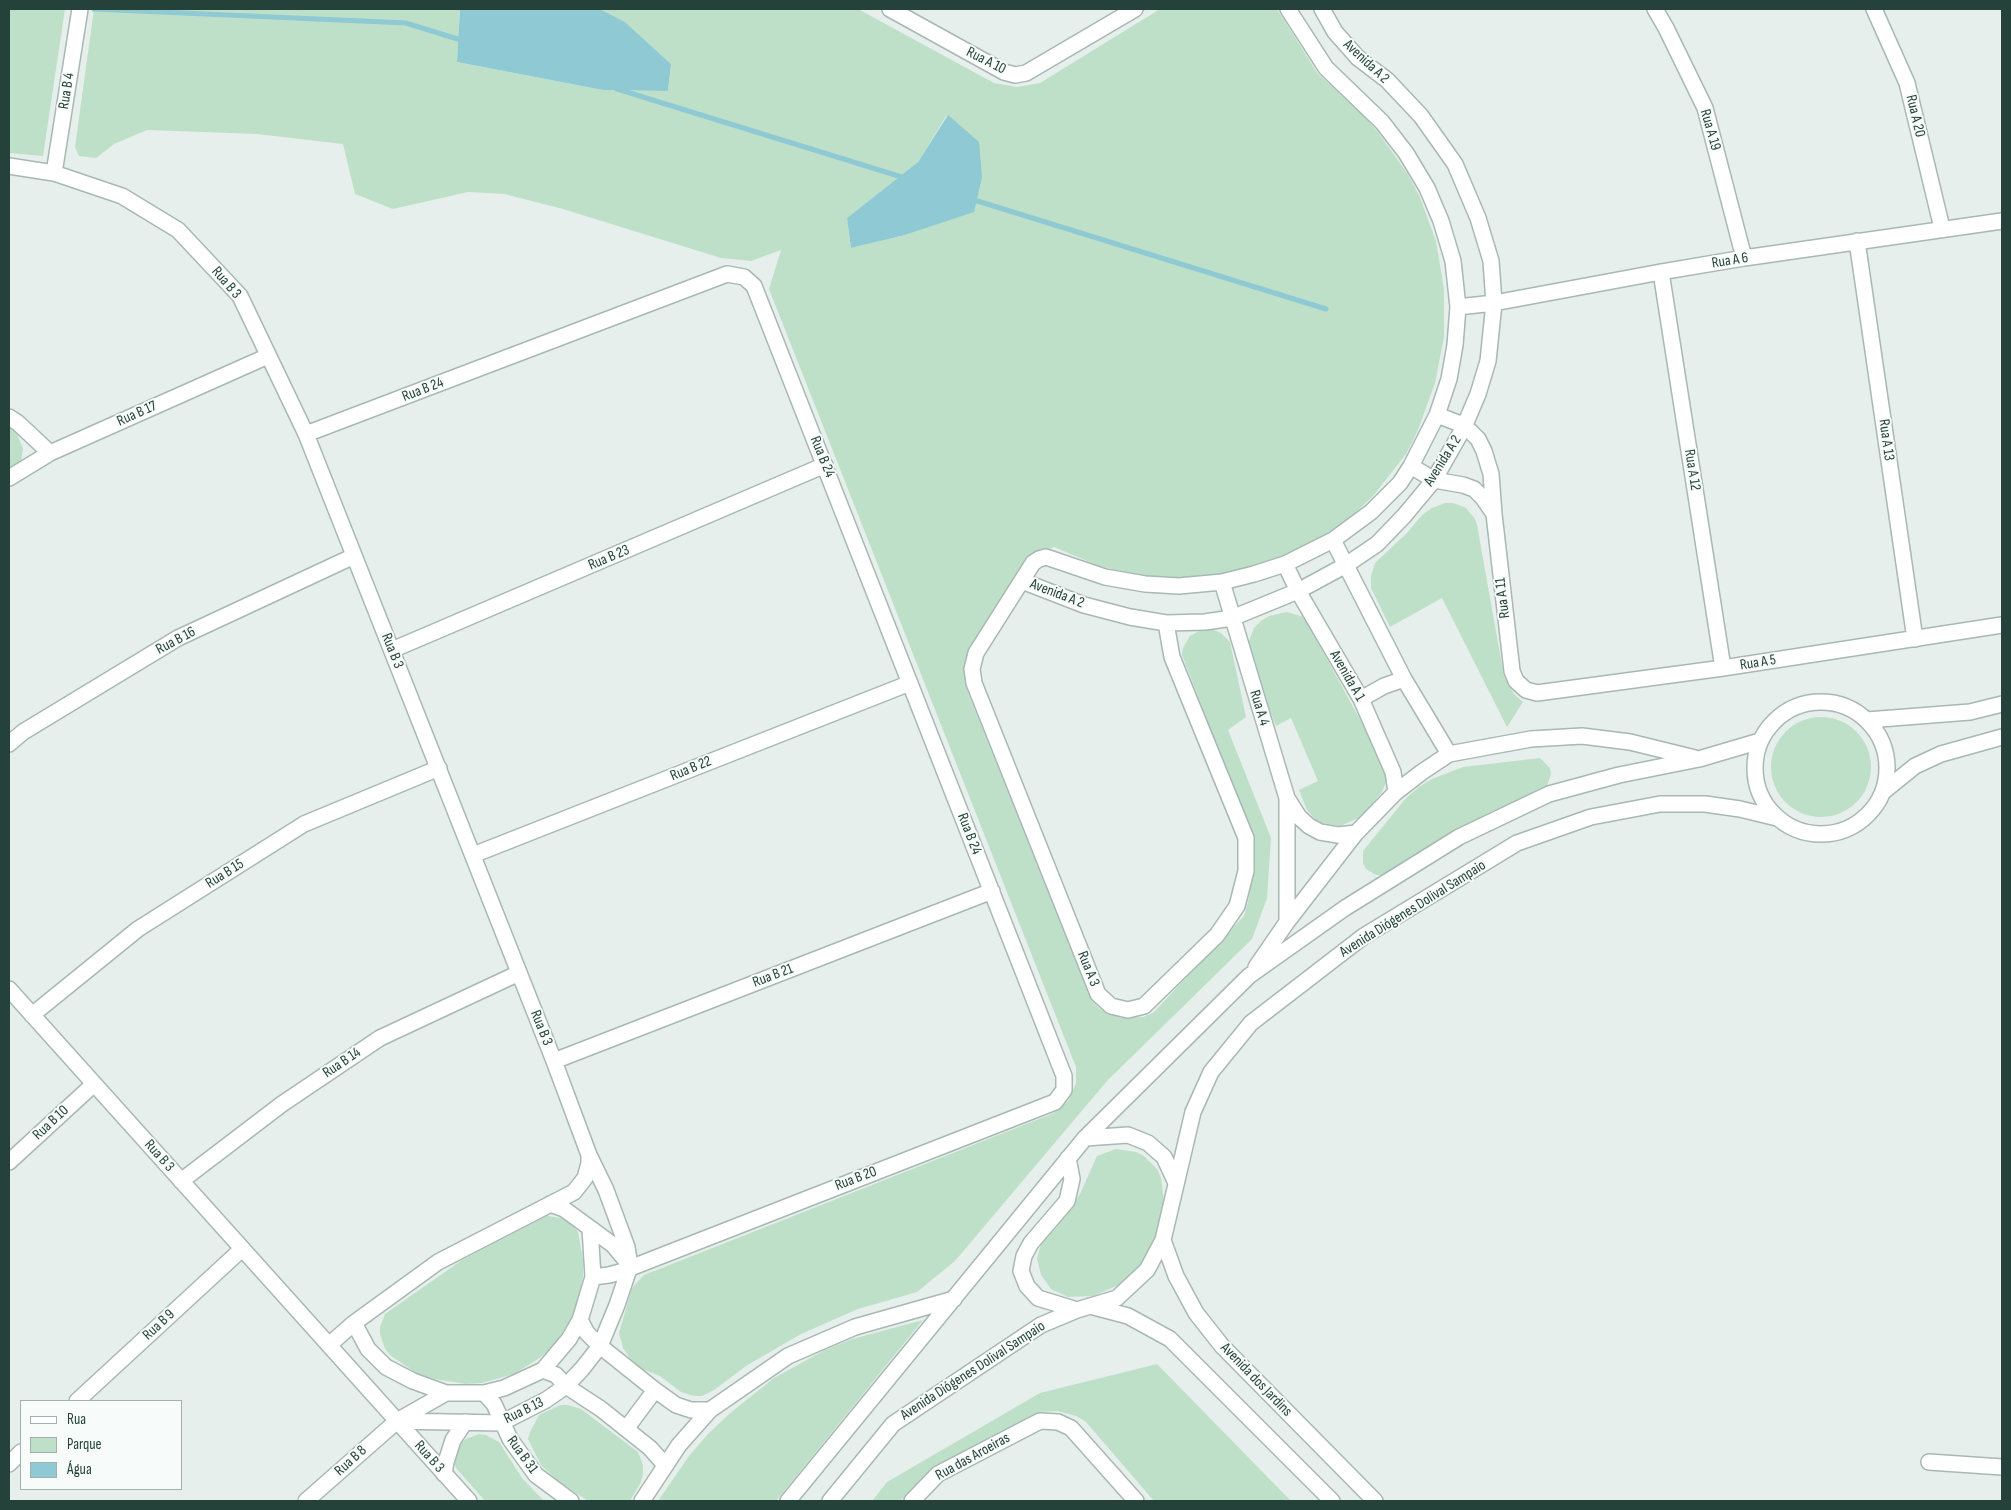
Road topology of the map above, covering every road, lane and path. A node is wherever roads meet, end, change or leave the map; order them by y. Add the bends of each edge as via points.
1 (80, 9) edge
2 (892, 9) edge
3 (1135, 9) edge
4 (1288, 9) edge
5 (1322, 9) edge
6 (1655, 9) edge
7 (1874, 9) edge
8 (9, 166) edge
9 (54, 173) junction
10 (2002, 221) edge
11 (1942, 228) junction
12 (1857, 241) junction
13 (1744, 258) junction
14 (1660, 272) junction
15 (1494, 303) junction
16 (1458, 307) junction
17 (268, 356) junction
18 (1438, 415) junction
19 (9, 417) edge
20 (1464, 427) junction
21 (306, 434) junction
22 (50, 453) junction
23 (825, 465) junction
24 (1411, 466) junction
25 (9, 478) edge
26 (1434, 480) junction
27 (1494, 514) junction
28 (1333, 540) junction
29 (354, 556) junction
30 (1286, 564) junction
31 (1346, 565) junction
32 (1022, 581) junction
33 (1222, 582) junction
34 (1298, 591) junction
35 (1232, 618) junction
36 (1166, 623) junction
37 (2002, 625) edge
38 (1915, 639) junction
39 (392, 650) junction
40 (1723, 668) junction
41 (1404, 679) junction
42 (1516, 681) joint
43 (910, 683) junction
44 (1361, 699) junction
45 (2002, 704) edge
46 (1867, 720) junction
47 (2002, 737) edge
48 (1760, 741) junction
49 (9, 744) edge
50 (1449, 754) junction
51 (1699, 759) junction
52 (439, 768) junction
53 (1396, 792) junction
54 (1883, 792) junction
55 (1287, 798) junction
56 (1777, 818) junction
57 (1356, 833) junction
58 (473, 855) junction
59 (992, 891) junction
60 (1287, 922) junction
61 (519, 972) junction
62 (1249, 976) junction
63 (9, 989) edge
64 (32, 1015) junction
65 (554, 1061) junction
66 (1064, 1076) joint
67 (94, 1084) junction
68 (1085, 1138) junction
69 (589, 1155) junction
70 (1068, 1158) junction
71 (9, 1162) edge
72 (181, 1180) junction
73 (1176, 1183) junction
74 (550, 1204) junction
75 (590, 1228) junction
76 (1163, 1240) junction
77 (242, 1249) junction
78 (630, 1266) junction
79 (594, 1277) junction
80 (954, 1299) junction
81 (1083, 1308) junction
82 (580, 1320) junction
83 (354, 1323) junction
84 (329, 1345) junction
85 (600, 1346) junction
86 (543, 1370) junction
87 (566, 1386) junction
88 (655, 1390) junction
89 (446, 1393) junction
90 (484, 1393) junction
91 (77, 1400) edge
92 (710, 1410) junction
93 (396, 1421) junction
94 (465, 1422) junction
95 (501, 1423) junction
96 (626, 1429) junction
97 (20, 1453) edge
98 (1929, 1462) dead end
99 (9, 1464) edge
100 (665, 1465) junction
101 (2002, 1467) edge
102 (444, 1474) junction
103 (306, 1501) edge
104 (469, 1501) edge
105 (571, 1501) edge
106 (642, 1501) edge
107 (788, 1501) edge
108 (830, 1501) edge
109 (912, 1501) edge
110 (1136, 1501) edge
111 (1332, 1501) edge
112 (1375, 1501) edge

1 - 9 street, Rua B 4
2 - 3 street, Rua A 10 via 1004,72 1015,75 1026,73
4 - 16 street, Avenida A 2 via 1326,68 1382,122 1427,188 1441,221 1452,261
5 - 15 street, Avenida A 2 via 1335,32 1420,116 1455,164 1478,218 1491,261
6 - 13 street, Rua A 19 via 1705,108
7 - 11 street, Rua A 20 via 1907,83
8 - 9 street, Rua B 3
9 - 17 street, Rua B 3 via 122,196 178,230 240,296
10 - 11 street, Rua A 6
11 - 12 street, Rua A 6
12 - 13 street, Rua A 6
12 - 38 street, Rua A 13
13 - 14 street, Rua A 6
14 - 15 street, Rua A 6
14 - 40 street, Rua A 12
15 - 16 street, Rua A 6
15 - 20 street, Avenida A 2 via 1488,361
16 - 18 street, Avenida A 2 via 1454,354
17 - 21 street, Rua B 3
17 - 22 street, Rua B 17
18 - 20 street, Rua A 11
18 - 24 street, Avenida A 2
19 - 22 street
20 - 26 street, Avenida A 2
20 - 27 street, Rua A 11 via 1478,439 1484,451 1491,474
21 - 23 street, Rua B 24 via 727,274 744,277 754,286
21 - 29 street, Rua B 3
22 - 25 street, Rua B 17
23 - 39 street, Rua B 23
23 - 43 street, Rua B 24
24 - 26 street
24 - 28 street, Avenida A 2 via 1400,483 1371,512
26 - 27 street via 1474,489
26 - 31 street, Avenida A 2 via 1377,544
27 - 42 street, Rua A 11 via 1512,671
28 - 30 street, Avenida A 2
28 - 31 street
29 - 39 street, Rua B 3
29 - 49 street, Rua B 16 via 178,638 23,732
30 - 33 street, Avenida A 2
30 - 34 street, Avenida A 1
31 - 34 street, Avenida A 2
31 - 41 street
32 - 33 street, Avenida A 2 via 1033,563 1046,557 1105,577 1145,584 1179,586
32 - 36 street, Avenida A 2 via 1084,605
32 - 36 street, Rua A 3 via 976,653 972,669 974,683 1098,994 1111,1006 1128,1010 1144,1006 1217,935 1237,906 1246,871 1246,838 1172,657
33 - 35 street, Rua A 4
34 - 35 street, Avenida A 2
34 - 44 street, Avenida A 1
35 - 36 street, Avenida A 2
35 - 55 street, Rua A 4
37 - 38 street, Rua A 5
38 - 40 street, Rua A 5
39 - 52 street, Rua B 3
40 - 42 street, Rua A 5 via 1537,693 1526,690
41 - 44 street
41 - 50 street
43 - 58 street, Rua B 22
43 - 59 street, Rua B 24
44 - 53 street, Avenida A 1 via 1393,772
45 - 46 street via 1970,712
46 - 48 street via 1850,708 1829,702 1808,703 1788,710 1772,723
46 - 54 street via 1879,736 1886,754
47 - 54 street via 1940,754 1915,766
48 - 51 street
48 - 56 street via 1755,761 1756,782 1763,802
50 - 51 street via 1531,739 1582,736 1630,742
50 - 53 street
51 - 62 street via 1619,775 1549,794 1459,836 1345,908
52 - 58 street, Rua B 3
52 - 64 street, Rua B 15 via 304,824 138,929
53 - 57 street
54 - 56 street via 1872,810 1857,824 1837,832 1816,834 1795,829
55 - 57 street, Rua A 4 via 1299,817 1320,832 1338,836
55 - 60 street, Rua A 4
56 - 73 street, Avenida Diógenes Dolival Sampaio via 1705,804 1660,804 1591,817 1517,843 1364,936 1251,1023 1212,1072 1193,1112
57 - 60 street
58 - 61 street, Rua B 3
59 - 65 street, Rua B 21
59 - 66 street, Rua B 24
60 - 62 street
61 - 65 street, Rua B 3
61 - 72 street, Rua B 14 via 380,1038 282,1104
62 - 68 street
63 - 64 street, Rua B 3
64 - 67 street, Rua B 3
65 - 69 street, Rua B 3
66 - 78 street, Rua B 20 via 1064,1090 1055,1102
67 - 71 street, Rua B 10
67 - 72 street, Rua B 3
68 - 70 street
68 - 73 street via 1128,1135 1148,1143 1164,1157
69 - 74 street via 588,1171 580,1185 566,1197
69 - 78 street, Rua B 3 via 606,1190 627,1247
70 - 80 street
70 - 81 street, Avenida dos Jardins via 1072,1179 1067,1201 1031,1243 1021,1271 1026,1286 1038,1298
72 - 77 street, Rua B 3
73 - 76 street, Avenida Diógenes Dolival Sampaio
74 - 75 street via 564,1209
74 - 83 street via 438,1262
75 - 78 street via 613,1245
75 - 79 street, Rua B 13
76 - 81 street, Avenida Diógenes Dolival Sampaio via 1148,1270 1117,1298
76 - 112 street, Avenida dos Jardins via 1176,1276 1196,1313 1222,1346
77 - 84 street, Rua B 3
77 - 91 street, Rua B 9
78 - 79 street, Rua B 20
78 - 85 street, Rua B 13
79 - 82 street, Rua B 13
80 - 92 street via 855,1327 788,1356
80 - 107 street
81 - 108 street, Avenida Diógenes Dolival Sampaio via 1040,1325 893,1424
81 - 111 street, Avenida dos Jardins via 1128,1316 1170,1339
82 - 85 street
82 - 86 street, Rua B 13
83 - 84 street
83 - 89 street, Rua B 13 via 368,1349 386,1367
84 - 93 street, Rua B 3
85 - 87 street, Rua B 13
85 - 88 street
86 - 87 street via 556,1375
86 - 90 street, Rua B 13 via 504,1388
87 - 95 street, Rua B 13
87 - 96 street
88 - 92 street via 691,1410
88 - 96 street
89 - 90 street, Rua B 13
89 - 93 street, Rua B 13
90 - 95 street, Rua B 31 via 494,1404
92 - 100 street
93 - 94 street, Rua B 13
93 - 102 street, Rua B 3
93 - 103 street, Rua B 8
94 - 95 street, Rua B 13
94 - 102 street via 453,1440
95 - 105 street, Rua B 31 via 536,1475
96 - 100 street
97 - 99 street
98 - 101 street
100 - 106 street
102 - 104 street, Rua B 3
109 - 110 street, Rua das Aroeiras via 938,1474 1040,1421 1058,1422 1071,1428

